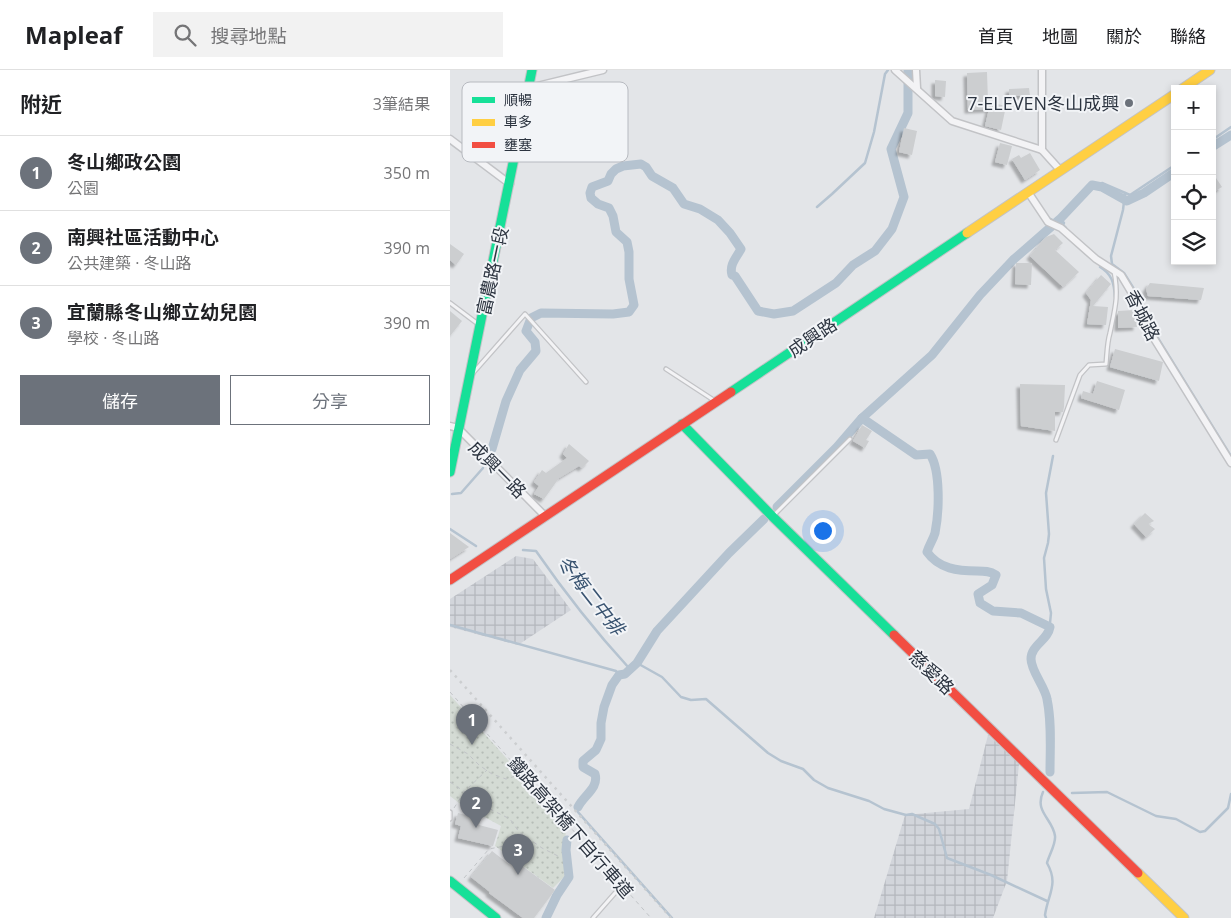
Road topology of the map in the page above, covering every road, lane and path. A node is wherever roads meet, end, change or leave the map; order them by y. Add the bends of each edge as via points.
1 (603, 70) edge
2 (895, 70) edge
3 (916, 70) edge
4 (1042, 70) edge
5 (1210, 70) edge
6 (554, 82) edge
7 (1188, 85) edge
8 (917, 88) junction
9 (1171, 97) edge
10 (450, 139) edge
11 (462, 148) edge
12 (1042, 150) junction
13 (481, 162) edge
14 (514, 162) edge
15 (1060, 170) junction
16 (510, 184) junction
17 (1028, 192) junction
18 (1114, 270) junction
19 (450, 303) edge
20 (480, 326) junction
21 (666, 369) dead end
22 (469, 377) junction
23 (586, 382) dead end
24 (716, 401) junction
25 (682, 424) junction
26 (454, 427) edge
27 (850, 439) dead end
28 (1056, 440) dead end
29 (1231, 462) edge
30 (450, 472) edge
31 (545, 516) junction
32 (773, 517) junction
33 (450, 580) edge
34 (450, 692) edge
35 (450, 744) edge
36 (487, 770) junction
37 (524, 773) junction
38 (450, 782) edge
39 (465, 791) junction
40 (450, 813) edge
41 (450, 819) edge
42 (520, 833) junction
43 (558, 856) dead end
44 (464, 878) dead end
45 (450, 881) edge
46 (615, 893) dead end
47 (496, 918) edge
48 (593, 918) edge
49 (651, 918) edge
50 (1184, 918) edge

1 - 6 street
2 - 8 street
3 - 8 street
4 - 12 street
5 - 7 street
8 - 12 street via 952,121
9 - 15 street, 成興路
10 - 11 street
12 - 15 street
13 - 16 street
14 - 16 street, 富農路一段
15 - 17 street, 成興路
16 - 20 street, 富農路一段
17 - 18 street, 香城路 via 1048,222 1062,228 1096,260
17 - 24 street, 成興路
18 - 28 lane via 1117,300 1106,364 1089,365 1080,375
18 - 29 street, 香城路 via 1126,282 1145,324
19 - 20 lane
20 - 22 street, 富農路一段
21 - 24 lane
22 - 23 lane via 525,314
22 - 26 street, 富農路一段
24 - 25 street, 成興路
25 - 31 street, 成興路
25 - 32 street, 慈愛路
26 - 30 street, 富農路一段
26 - 31 street, 成興一路
27 - 32 lane
31 - 33 street, 成興路
32 - 50 street, 慈愛路
34 - 37 path, 鐵路高架橋下自行車道
35 - 36 path
36 - 37 path via 506,780
36 - 39 path
37 - 49 path, 鐵路高架橋下自行車道
38 - 39 path
39 - 40 path
39 - 42 path via 510,819
40 - 41 lane
42 - 43 path
42 - 44 path via 515,844 489,848
45 - 47 street
46 - 48 lane

